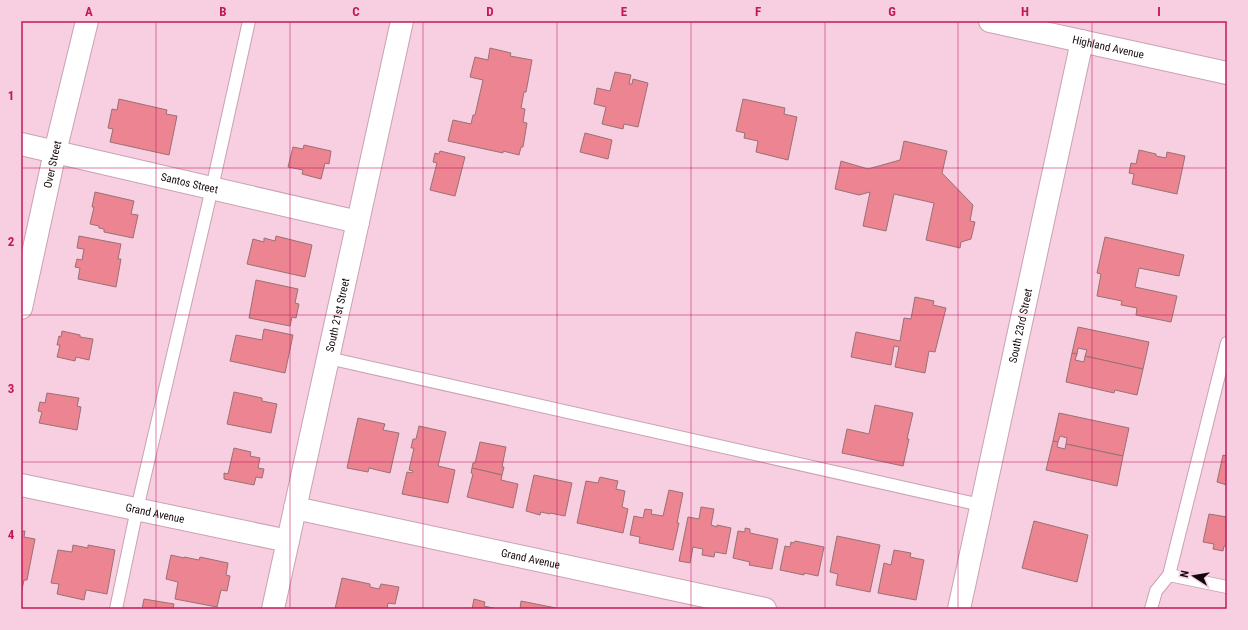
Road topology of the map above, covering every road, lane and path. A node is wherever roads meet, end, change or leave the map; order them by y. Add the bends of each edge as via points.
1 (87, 21) edge
2 (249, 21) edge
3 (402, 21) edge
4 (990, 21) edge
5 (1082, 41) junction
6 (1227, 73) edge
7 (21, 144) edge
8 (55, 152) junction
9 (212, 188) junction
10 (358, 222) junction
11 (21, 308) edge
12 (1227, 343) edge
13 (328, 358) junction
14 (21, 485) edge
15 (981, 505) junction
16 (295, 508) junction
17 (137, 509) junction
18 (288, 541) junction
19 (1169, 575) junction
20 (1227, 587) edge
21 (116, 609) edge
22 (274, 609) edge
23 (766, 609) edge
24 (959, 609) edge
25 (1151, 609) edge

1 - 8 street, Over Street
2 - 9 lane
3 - 10 street, South 21st Street
4 - 5 street, Highland Avenue
5 - 6 street, Highland Avenue
5 - 15 street, South 23rd Street
7 - 8 street, Santos Street
8 - 9 street, Santos Street
8 - 11 street, Over Street
9 - 10 street, Santos Street
9 - 17 lane
10 - 13 street, South 21st Street
12 - 19 lane
13 - 15 lane
13 - 16 street, South 21st Street
14 - 17 street, Grand Avenue
15 - 24 street, South 23rd Street
16 - 18 street, South 21st Street
16 - 23 street, Grand Avenue
17 - 18 street, Grand Avenue
17 - 21 lane
18 - 22 street, South 21st Street
19 - 20 lane
19 - 25 lane via 1156,591

